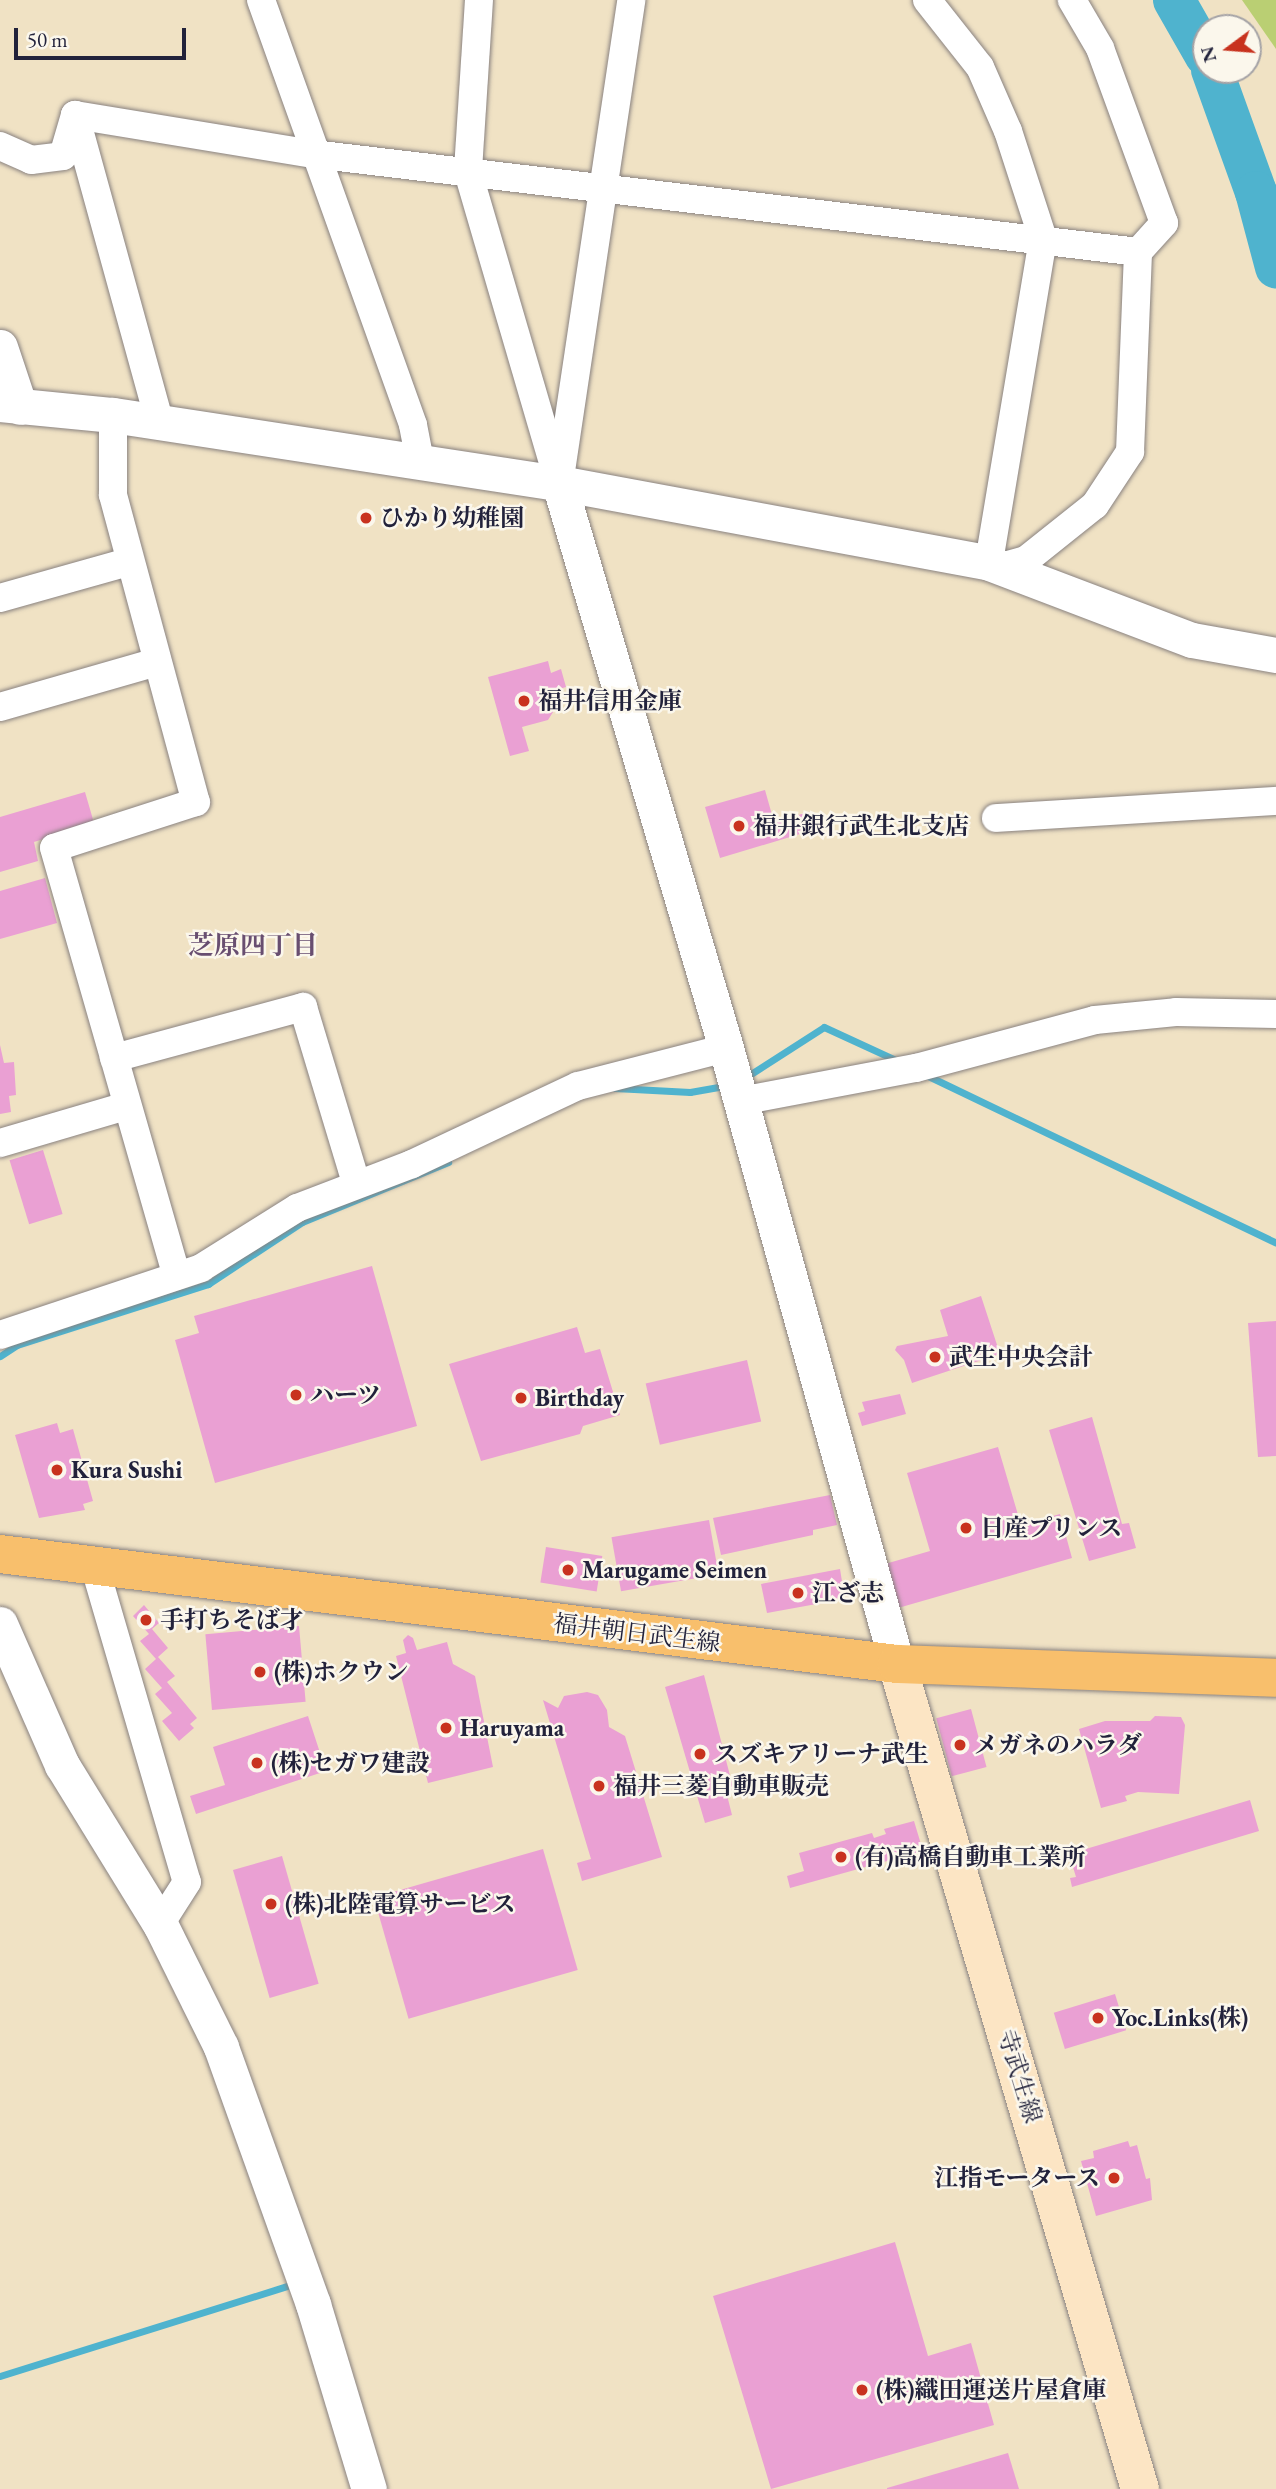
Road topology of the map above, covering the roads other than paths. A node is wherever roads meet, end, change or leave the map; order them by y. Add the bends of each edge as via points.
1 (261, 0) edge
2 (479, 0) edge
3 (631, 0) edge
4 (927, 0) edge
5 (1072, 0) edge
6 (75, 115) junction
7 (0, 146) edge
8 (313, 154) junction
9 (468, 172) junction
10 (600, 188) junction
11 (1043, 239) junction
12 (1138, 252) junction
13 (0, 347) edge
14 (10, 405) edge
15 (113, 415) junction
16 (160, 423) junction
17 (420, 462) junction
18 (559, 483) junction
19 (128, 562) junction
20 (995, 565) junction
21 (0, 598) edge
22 (1276, 655) edge
23 (158, 662) junction
24 (0, 707) edge
25 (1276, 801) edge
26 (996, 818) dead end
27 (1276, 1014) edge
28 (726, 1048) junction
29 (114, 1058) junction
30 (741, 1101) junction
31 (126, 1106) junction
32 (0, 1143) edge
33 (356, 1182) junction
34 (177, 1276) junction
35 (0, 1335) edge
36 (0, 1554) edge
37 (95, 1568) junction
38 (0, 1623) edge
39 (897, 1664) junction
40 (1276, 1678) edge
41 (160, 1924) junction
42 (369, 2489) edge
43 (1140, 2489) edge

1 - 8 street
2 - 9 street
3 - 10 street
4 - 11 street via 980,67 1008,131
5 - 12 street via 1100,48 1164,223
6 - 7 street via 63,156 31,160
6 - 8 street
6 - 16 street
8 - 9 street
8 - 17 street via 413,425
9 - 10 street
9 - 18 street
10 - 11 street
10 - 18 street
11 - 12 street
11 - 20 street
12 - 20 street via 1130,452 1095,505 1026,560
13 - 14 street
14 - 15 street
15 - 16 street
15 - 19 street via 113,495
16 - 17 street
17 - 18 street
18 - 20 street
18 - 28 street
19 - 21 street
19 - 23 street
20 - 22 street via 1192,640
23 - 24 street
23 - 29 street via 196,802 54,848
25 - 26 street
27 - 30 street via 1176,1012 1095,1020 916,1068
28 - 30 street
28 - 33 street via 578,1086 412,1164
29 - 31 street
29 - 33 street via 303,1007
30 - 39 street
31 - 32 street
31 - 34 street
33 - 34 street via 297,1208 201,1268
34 - 35 street
36 - 37 main road, 福井朝日武生線
37 - 39 main road, 福井朝日武生線
37 - 41 street via 187,1882
38 - 41 street via 62,1765
39 - 40 main road, 福井朝日武生線
39 - 43 main road, 寺武生線
41 - 42 street via 221,2047 267,2171

